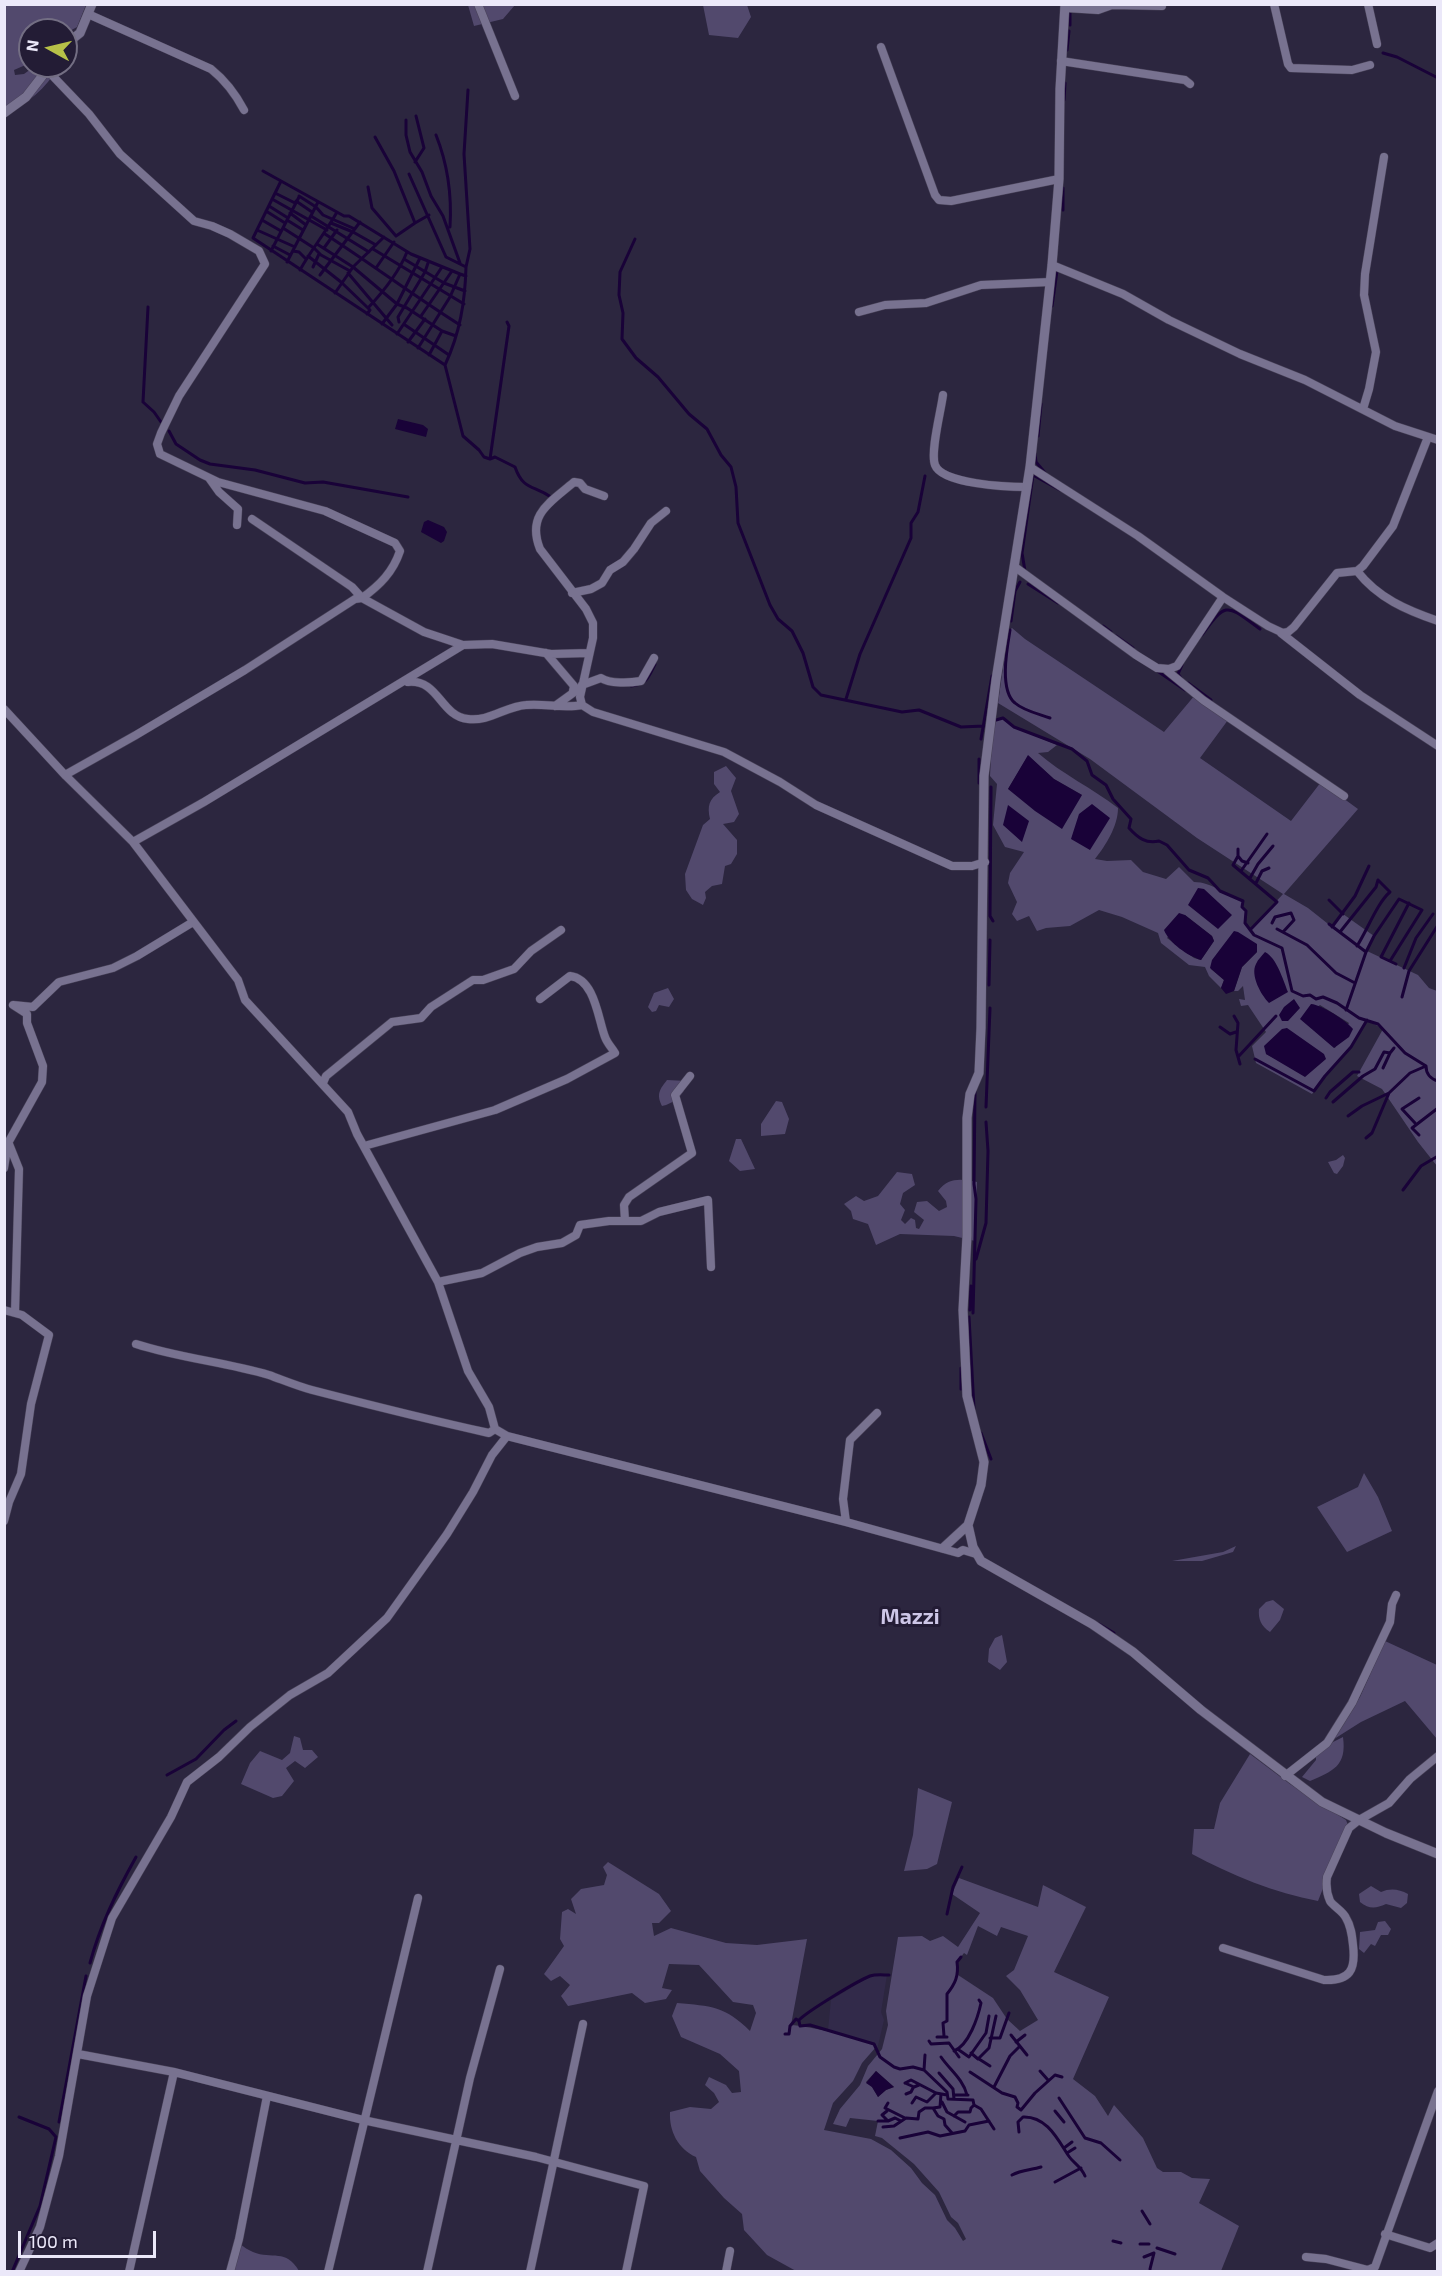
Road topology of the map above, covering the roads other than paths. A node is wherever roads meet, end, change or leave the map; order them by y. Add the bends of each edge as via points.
1 (478, 4) edge
2 (1274, 4) edge
3 (1368, 4) edge
4 (1066, 6) edge
5 (1162, 6) edge
6 (90, 9) edge
7 (78, 35) edge
8 (1377, 44) dead end
9 (881, 47) dead end
10 (1061, 61) junction
11 (1370, 65) dead end
12 (40, 78) edge
13 (57, 78) edge
14 (1191, 84) dead end
15 (515, 96) dead end
16 (244, 110) dead end
17 (4, 113) edge
18 (1384, 158) dead end
19 (1059, 179) junction
20 (1052, 265) junction
21 (1050, 282) junction
22 (859, 312) dead end
23 (944, 395) dead end
24 (1363, 409) junction
25 (1428, 437) junction
26 (1437, 440) edge
27 (1030, 467) junction
28 (209, 478) junction
29 (1027, 487) junction
30 (604, 496) dead end
31 (666, 511) dead end
32 (252, 519) dead end
33 (237, 525) dead end
34 (1015, 567) junction
35 (1357, 571) junction
36 (572, 593) junction
37 (1223, 597) junction
38 (362, 598) junction
39 (1437, 621) edge
40 (1293, 627) junction
41 (1280, 632) junction
42 (1290, 641) junction
43 (463, 645) junction
44 (546, 653) junction
45 (589, 654) junction
46 (654, 658) dead end
47 (1177, 666) junction
48 (1164, 668) junction
49 (1176, 678) junction
50 (404, 683) junction
51 (582, 683) junction
52 (573, 691) junction
53 (582, 705) junction
54 (555, 706) junction
55 (4, 708) edge
56 (1437, 746) edge
57 (65, 775) junction
58 (1344, 796) dead end
59 (133, 842) junction
60 (985, 862) junction
61 (193, 922) junction
62 (561, 930) dead end
63 (540, 999) dead end
64 (690, 1076) dead end
65 (323, 1083) junction
66 (8, 1143) junction
67 (364, 1146) junction
68 (4, 1168) edge
69 (625, 1221) junction
70 (711, 1267) dead end
71 (438, 1282) junction
72 (4, 1310) edge
73 (15, 1313) junction
74 (136, 1344) dead end
75 (877, 1413) dead end
76 (495, 1429) junction
77 (507, 1436) junction
78 (4, 1521) edge
79 (846, 1522) junction
80 (968, 1525) junction
81 (943, 1548) junction
82 (976, 1554) junction
83 (1396, 1595) dead end
84 (1437, 1756) edge
85 (1286, 1776) junction
86 (1359, 1820) junction
87 (1437, 1854) edge
88 (418, 1898) dead end
89 (1223, 1948) dead end
90 (500, 1969) dead end
91 (583, 2024) dead end
92 (78, 2054) junction
93 (174, 2072) junction
94 (1437, 2091) edge
95 (267, 2096) junction
96 (363, 2120) junction
97 (457, 2141) junction
98 (555, 2161) junction
99 (1385, 2235) junction
100 (1437, 2242) edge
101 (730, 2251) dead end
102 (1306, 2257) dead end
103 (20, 2271) edge
104 (129, 2271) edge
105 (230, 2271) edge
106 (328, 2271) edge
107 (427, 2271) edge
108 (530, 2271) edge
109 (626, 2271) edge
110 (726, 2271) edge

1 - 15 street
2 - 11 street via 1291,68 1352,70
3 - 8 street
4 - 5 street via 1098,10 1112,5
4 - 10 street
6 - 7 street
6 - 16 street via 211,69 224,79
9 - 19 street via 939,200 951,201
10 - 14 street
10 - 19 street
12 - 17 street via 26,97
13 - 28 street via 120,154 194,221 230,234 259,251 266,264 178,396 158,444 160,454
18 - 24 street via 1365,274 1364,295 1376,352
19 - 20 street
20 - 21 street
20 - 24 street via 1121,293 1196,333
21 - 22 street via 981,285 926,303 885,305
21 - 27 street
23 - 29 street via 933,452 940,473 951,478
24 - 25 street
25 - 26 street
25 - 35 street via 1392,526
27 - 29 street
27 - 37 street via 1138,536
28 - 33 street via 238,509
28 - 38 street via 325,511 395,543 400,551 395,566
29 - 34 street
30 - 36 street via 574,482 540,512 536,523 540,549
31 - 36 street via 651,523 634,549 610,570 602,583
32 - 38 street via 352,587
34 - 48 street via 1136,656
34 - 60 street via 987,740
35 - 39 street via 1403,609
35 - 40 street via 1341,572 1332,578
36 - 45 street via 593,623
37 - 41 street
37 - 47 street
38 - 43 street via 424,632
38 - 57 street
40 - 41 street
40 - 42 street
41 - 42 street
42 - 56 street via 1360,695
43 - 44 street via 492,644
43 - 50 street
44 - 45 street
44 - 52 street via 574,686
45 - 51 street
46 - 51 street via 641,681 601,678
47 - 48 street
47 - 49 street
48 - 49 street
49 - 58 street
50 - 54 street via 418,681 428,685 446,707 468,720 484,719 525,705
50 - 59 street
51 - 52 street
51 - 53 street
52 - 54 street
53 - 54 street
53 - 60 street via 609,718 724,752 816,805 952,866
55 - 57 street
57 - 59 street
59 - 61 street
60 - 80 street via 979,1073 970,1094 967,1118 968,1225 963,1310 967,1396 984,1462
61 - 65 street via 238,980 245,1000
61 - 66 street via 113,968 58,982 33,1007 13,1005 27,1014 43,1066 42,1082
62 - 65 street via 514,969 473,980 421,1018 392,1022 326,1076
63 - 67 street via 570,976 577,977 599,1011 605,1038 615,1053 495,1110
64 - 69 street via 675,1095 692,1153 629,1197 624,1205
65 - 67 street via 348,1112
66 - 68 street
66 - 73 street via 19,1169
67 - 71 street
69 - 70 street via 641,1221 659,1212 708,1200
69 - 71 street via 580,1225 576,1235 562,1243 537,1247 482,1273
71 - 76 street via 468,1371 489,1407
72 - 73 street
73 - 78 street via 49,1335 31,1404 21,1474
74 - 76 street via 428,1419 489,1433
75 - 79 street via 850,1440 843,1499
76 - 77 street
77 - 79 street
77 - 92 street via 447,1534 387,1618 328,1673 290,1695 187,1782 112,1918 87,1995
79 - 81 street
80 - 81 street
80 - 82 street
81 - 82 street
82 - 85 street via 984,1563 1092,1624 1133,1652
83 - 85 street via 1390,1622 1352,1703 1327,1743
84 - 86 street via 1389,1803
85 - 86 street via 1322,1802
86 - 87 street
86 - 89 street via 1349,1828 1326,1884 1330,1901 1345,1914 1352,1933 1355,1958 1345,1977 1324,1980
88 - 96 street
90 - 97 street
91 - 98 street
92 - 93 street
92 - 103 street via 59,2156 40,2227
93 - 95 street
93 - 104 street
94 - 99 street
95 - 96 street
95 - 105 street
96 - 97 street
96 - 106 street
97 - 98 street
97 - 107 street
98 - 108 street
98 - 109 street via 644,2186
99 - 100 street via 1430,2248
99 - 102 street via 1375,2267 1368,2270
101 - 110 street

